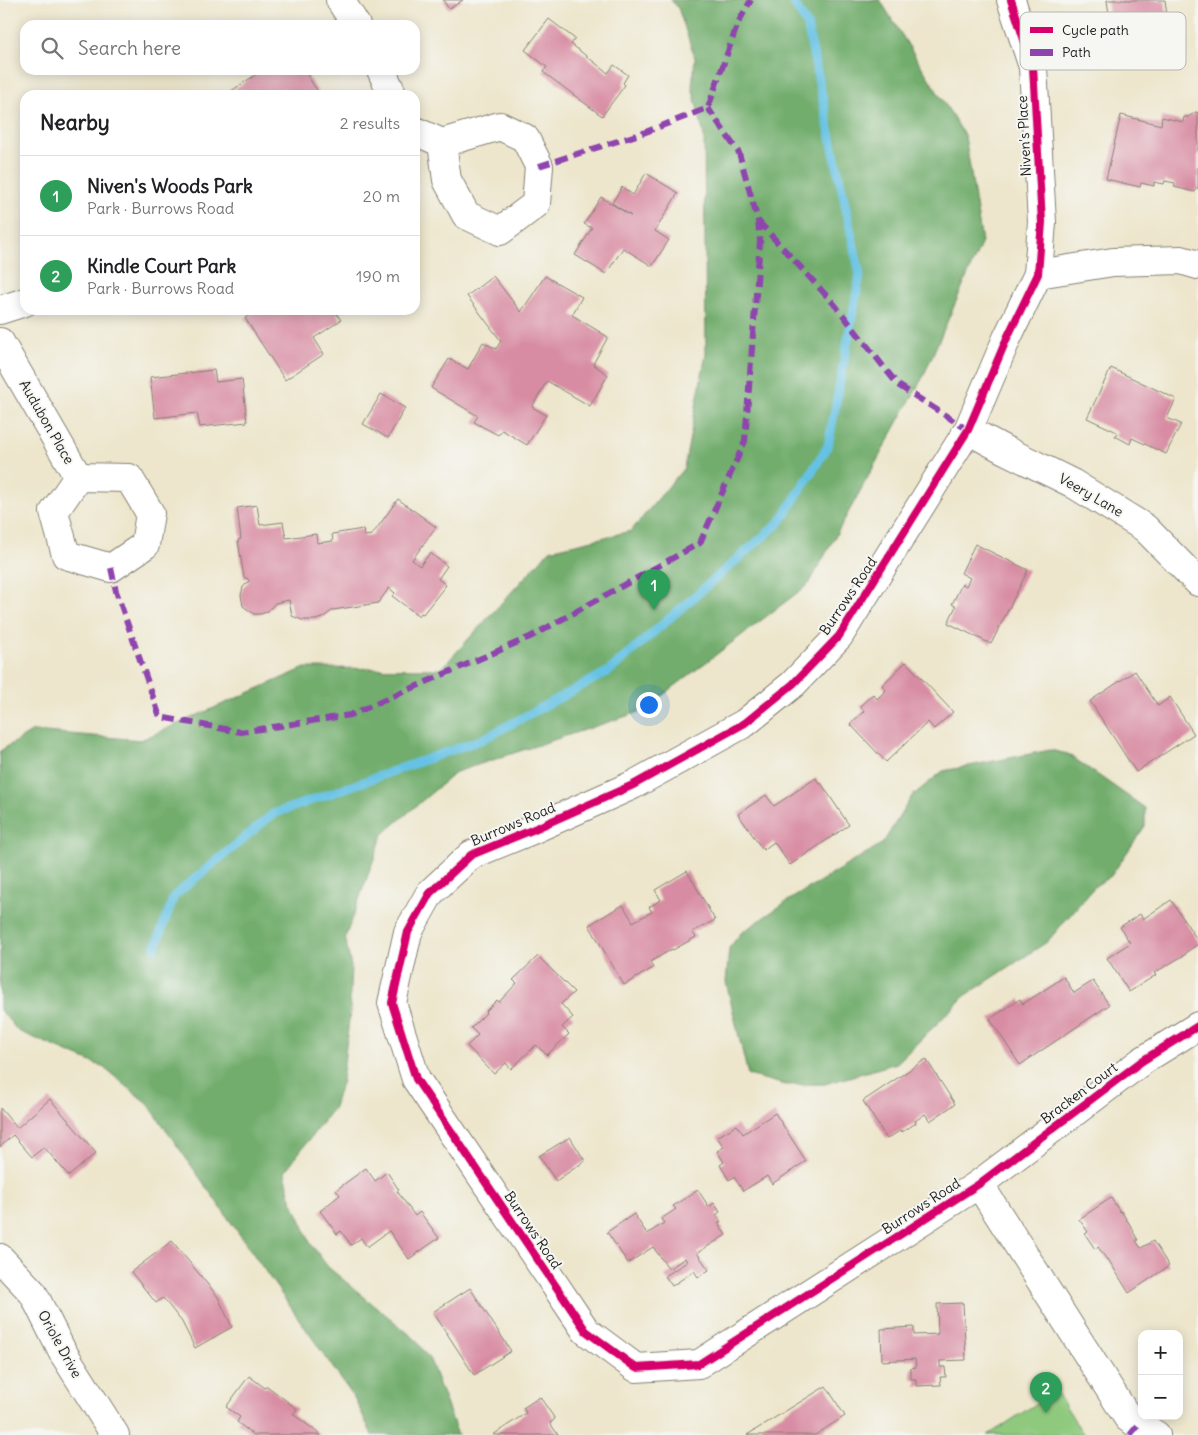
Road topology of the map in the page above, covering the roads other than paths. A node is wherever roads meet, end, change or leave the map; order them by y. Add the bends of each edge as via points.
1 (340, 0) edge
2 (1012, 0) edge
3 (353, 20) edge
4 (1020, 26) edge
5 (1033, 70) edge
6 (383, 75) edge
7 (391, 90) edge
8 (420, 133) edge
9 (442, 144) dead end
10 (1198, 265) edge
11 (1038, 274) junction
12 (20, 304) edge
13 (0, 310) edge
14 (0, 342) edge
15 (968, 430) junction
16 (78, 477) dead end
17 (1198, 582) edge
18 (1198, 1026) edge
19 (979, 1184) junction
20 (0, 1258) edge
21 (115, 1435) edge
22 (1156, 1435) edge

1 - 3 street
2 - 4 street, Niven's Place
5 - 11 street, Niven's Place via 1042,222
6 - 7 street
8 - 9 street
10 - 11 street via 1181,260 1113,262
11 - 15 street, Burrows Road
12 - 13 street
14 - 16 street, Audubon Place
15 - 17 street, Veery Lane via 1072,483 1145,528
15 - 19 street, Burrows Road via 839,636 793,684 746,724 632,785 471,855 430,893 408,932 392,1003 416,1079 586,1331 636,1368 699,1364
18 - 19 street, Bracken Court via 1142,1061
19 - 22 street, Burrows Road via 1128,1418
20 - 21 street, Oriole Drive via 33,1293 62,1351

